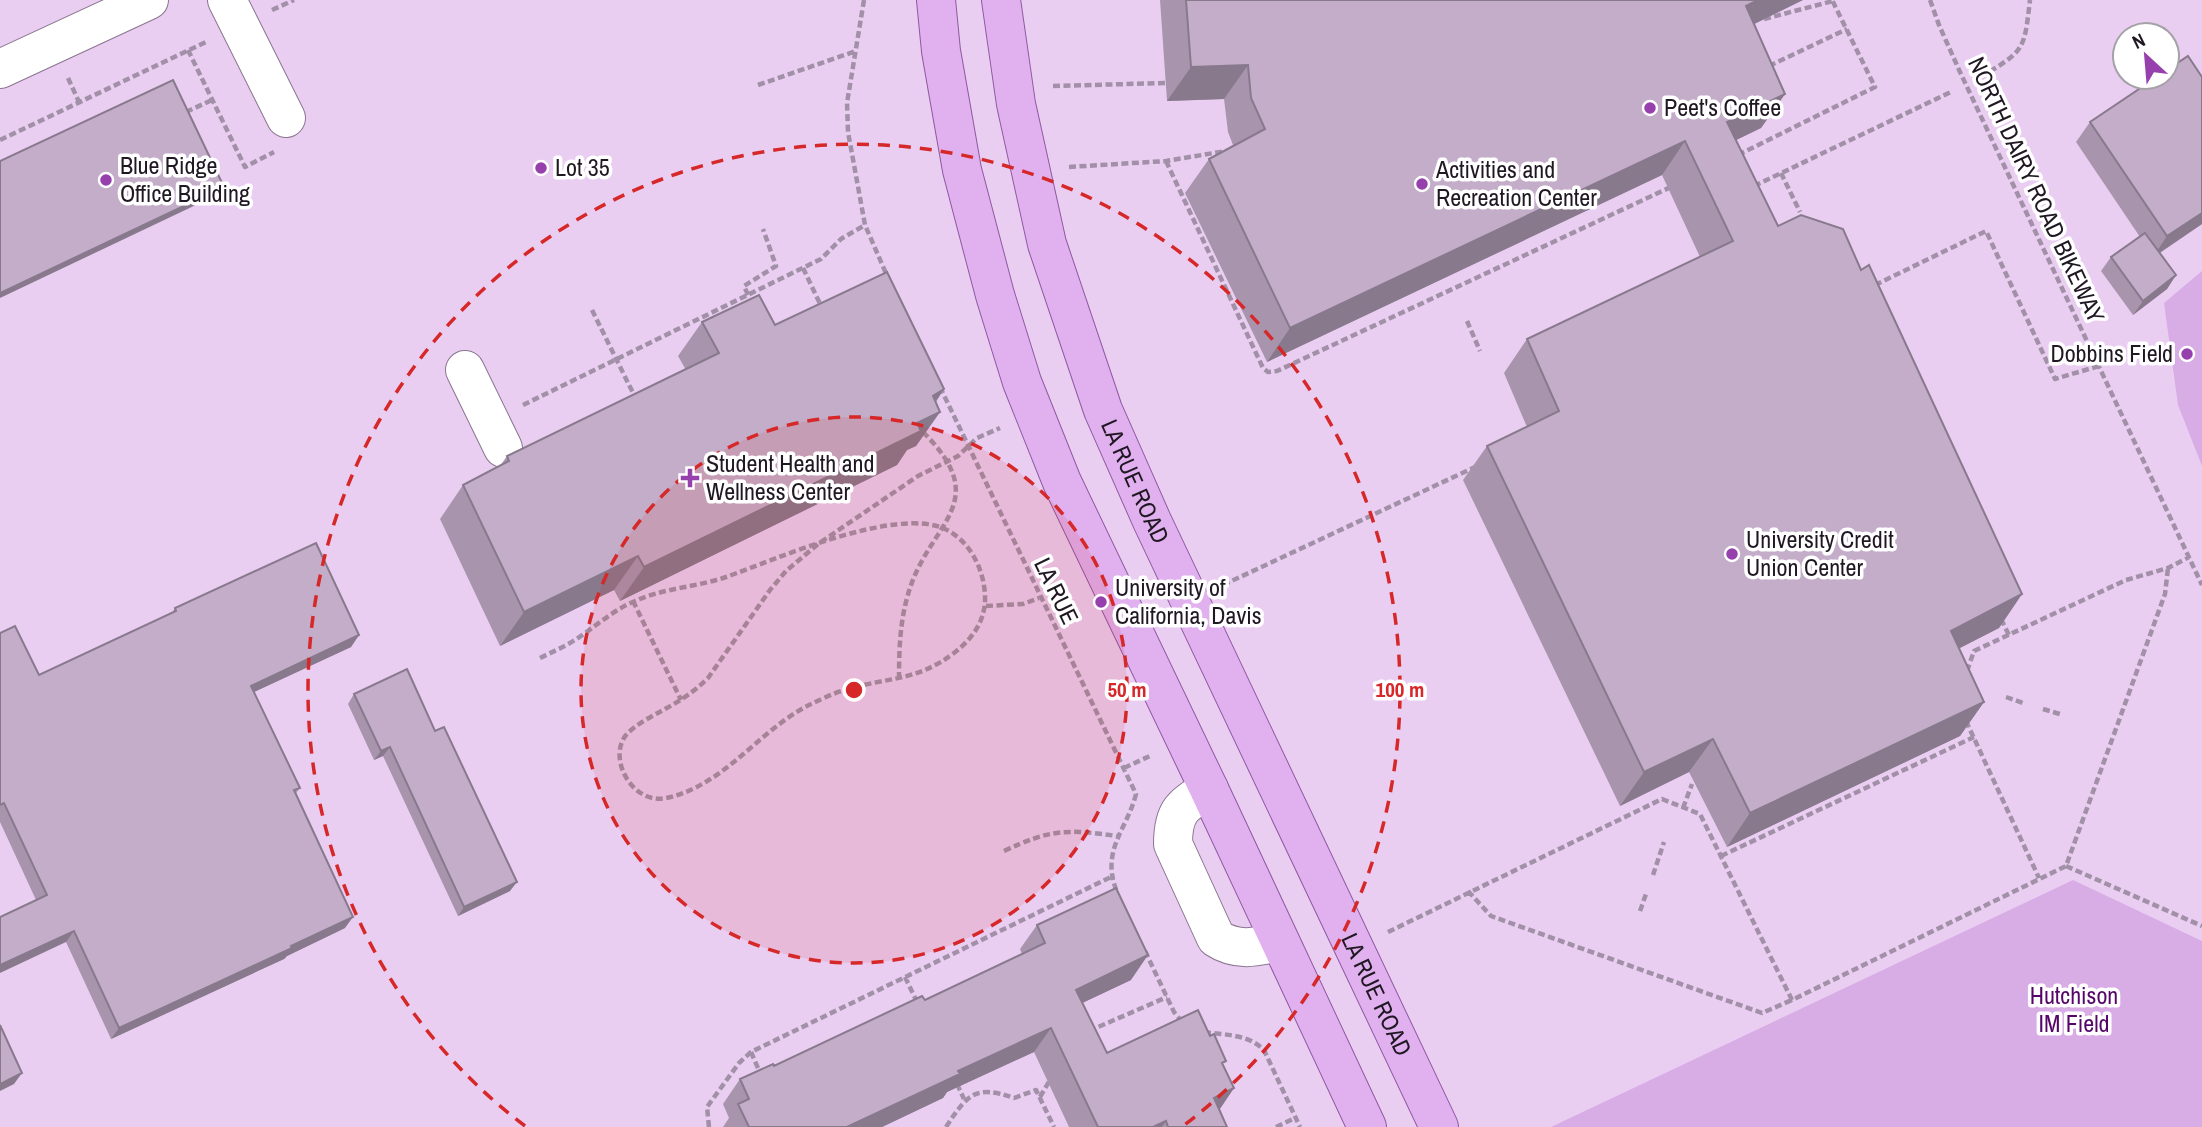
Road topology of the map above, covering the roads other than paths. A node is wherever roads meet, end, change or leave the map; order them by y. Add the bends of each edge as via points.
1 (149, 0) edge
2 (936, 0) edge
3 (1001, 0) edge
4 (234, 13) edge
5 (0, 69) edge
6 (281, 135) road end
7 (465, 370) dead end
8 (496, 435) road end
9 (1209, 789) junction
10 (1280, 942) junction
11 (1367, 1127) edge
12 (1440, 1127) edge

1 - 5 street
2 - 9 main road via 962,170 1022,382 1062,482
3 - 12 main road, LA RUE ROAD via 1016,104 1047,244 1103,410
4 - 6 street
7 - 8 street
9 - 10 main road
9 - 10 street via 1182,806 1173,844 1216,938 1228,946 1251,948
10 - 11 main road

